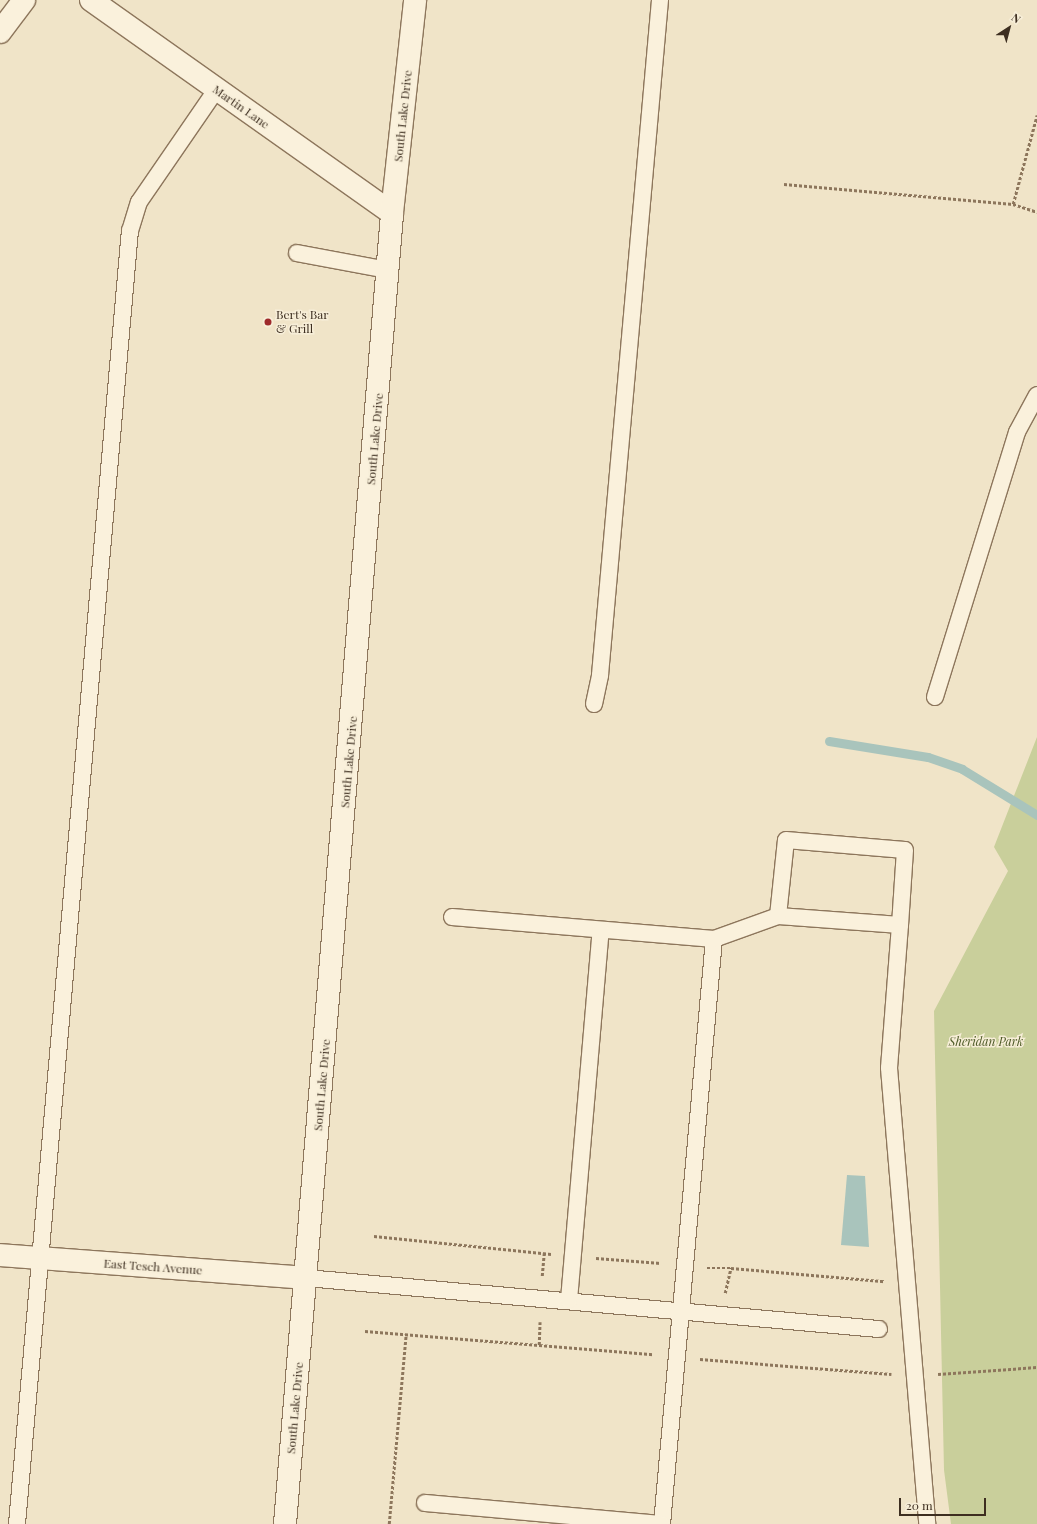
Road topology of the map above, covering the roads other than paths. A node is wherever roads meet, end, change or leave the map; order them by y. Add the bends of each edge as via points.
1 (24, 0) edge
2 (91, 0) edge
3 (415, 0) edge
4 (660, 0) edge
5 (0, 32) edge
6 (216, 90) junction
7 (392, 213) junction
8 (297, 252) dead end
9 (388, 270) junction
10 (1037, 395) edge
11 (935, 696) dead end
12 (594, 704) dead end
13 (778, 916) junction
14 (452, 917) dead end
15 (900, 925) junction
16 (601, 930) junction
17 (714, 939) junction
18 (0, 1255) edge
19 (40, 1259) junction
20 (306, 1278) junction
21 (569, 1300) junction
22 (681, 1310) junction
23 (879, 1329) dead end
24 (425, 1503) dead end
25 (17, 1524) edge
26 (285, 1524) edge
27 (662, 1524) edge
28 (927, 1524) edge

1 - 5 main road
2 - 6 main road, Martin Lane
3 - 7 main road, South Lake Drive
4 - 12 lane via 600,675
6 - 7 main road, Martin Lane
6 - 19 lane via 139,202 130,231
7 - 9 main road, South Lake Drive
8 - 9 lane
9 - 20 main road, South Lake Drive
10 - 11 lane via 1017,432
13 - 15 lane
13 - 15 lane via 786,840 905,850
13 - 17 lane
14 - 16 lane
15 - 28 lane via 889,1068
16 - 17 lane
16 - 21 lane
17 - 22 lane
18 - 19 main road, East Tesch Avenue
19 - 20 main road, East Tesch Avenue
19 - 25 lane
20 - 21 lane
20 - 26 main road, South Lake Drive
21 - 22 lane
22 - 23 lane
22 - 27 lane
24 - 27 lane

